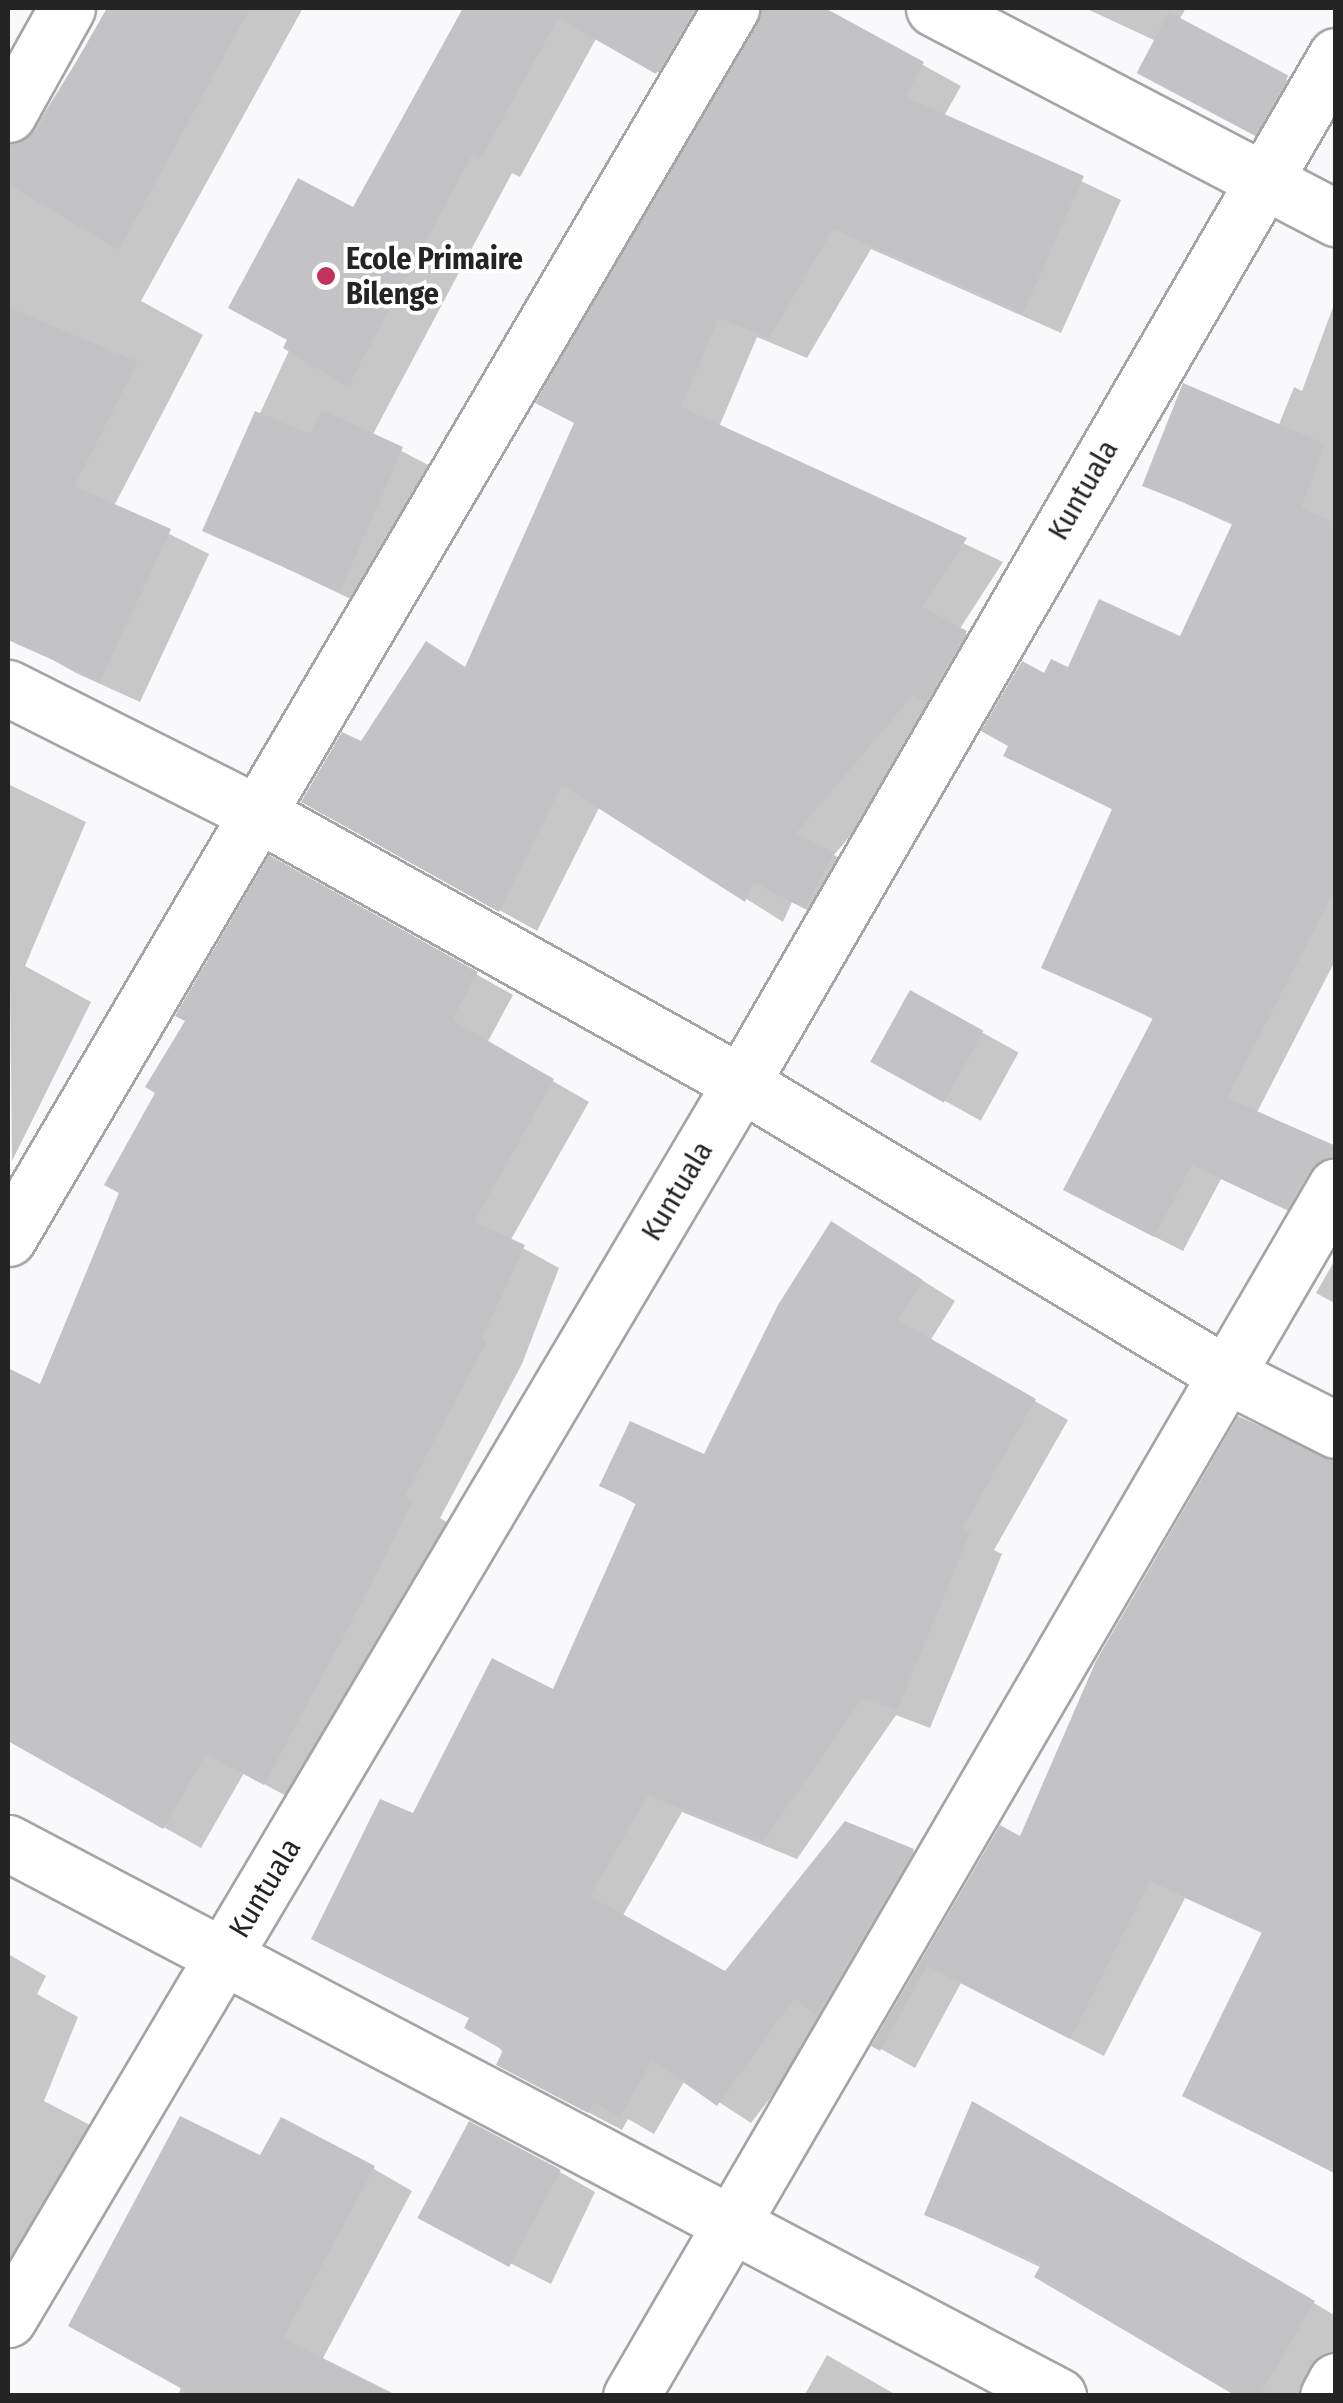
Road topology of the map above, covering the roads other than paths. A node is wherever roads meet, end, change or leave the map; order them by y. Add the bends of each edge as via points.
1 (67, 8) edge
2 (731, 8) edge
3 (934, 8) edge
4 (1336, 56) edge
5 (8, 114) edge
6 (1263, 178) junction
7 (1336, 218) edge
8 (8, 688) edge
9 (259, 814) junction
10 (741, 1083) junction
11 (1336, 1186) edge
12 (8, 1238) edge
13 (1227, 1375) junction
14 (1336, 1430) edge
15 (8, 1843) edge
16 (224, 1957) junction
17 (730, 2223) junction
18 (8, 2319) edge
19 (1336, 2382) edge
20 (631, 2396) edge
21 (1058, 2396) edge
22 (1328, 2396) edge

1 - 5 street
2 - 9 street
3 - 6 street
4 - 6 street, Kuntuala
6 - 7 street
6 - 10 street, Kuntuala
8 - 9 street
9 - 10 street
9 - 12 street
10 - 13 street
10 - 16 street, Kuntuala
11 - 13 street
13 - 14 street
13 - 17 street
15 - 16 street
16 - 17 street
16 - 18 street, Kuntuala
17 - 20 street
17 - 21 street
19 - 22 street

